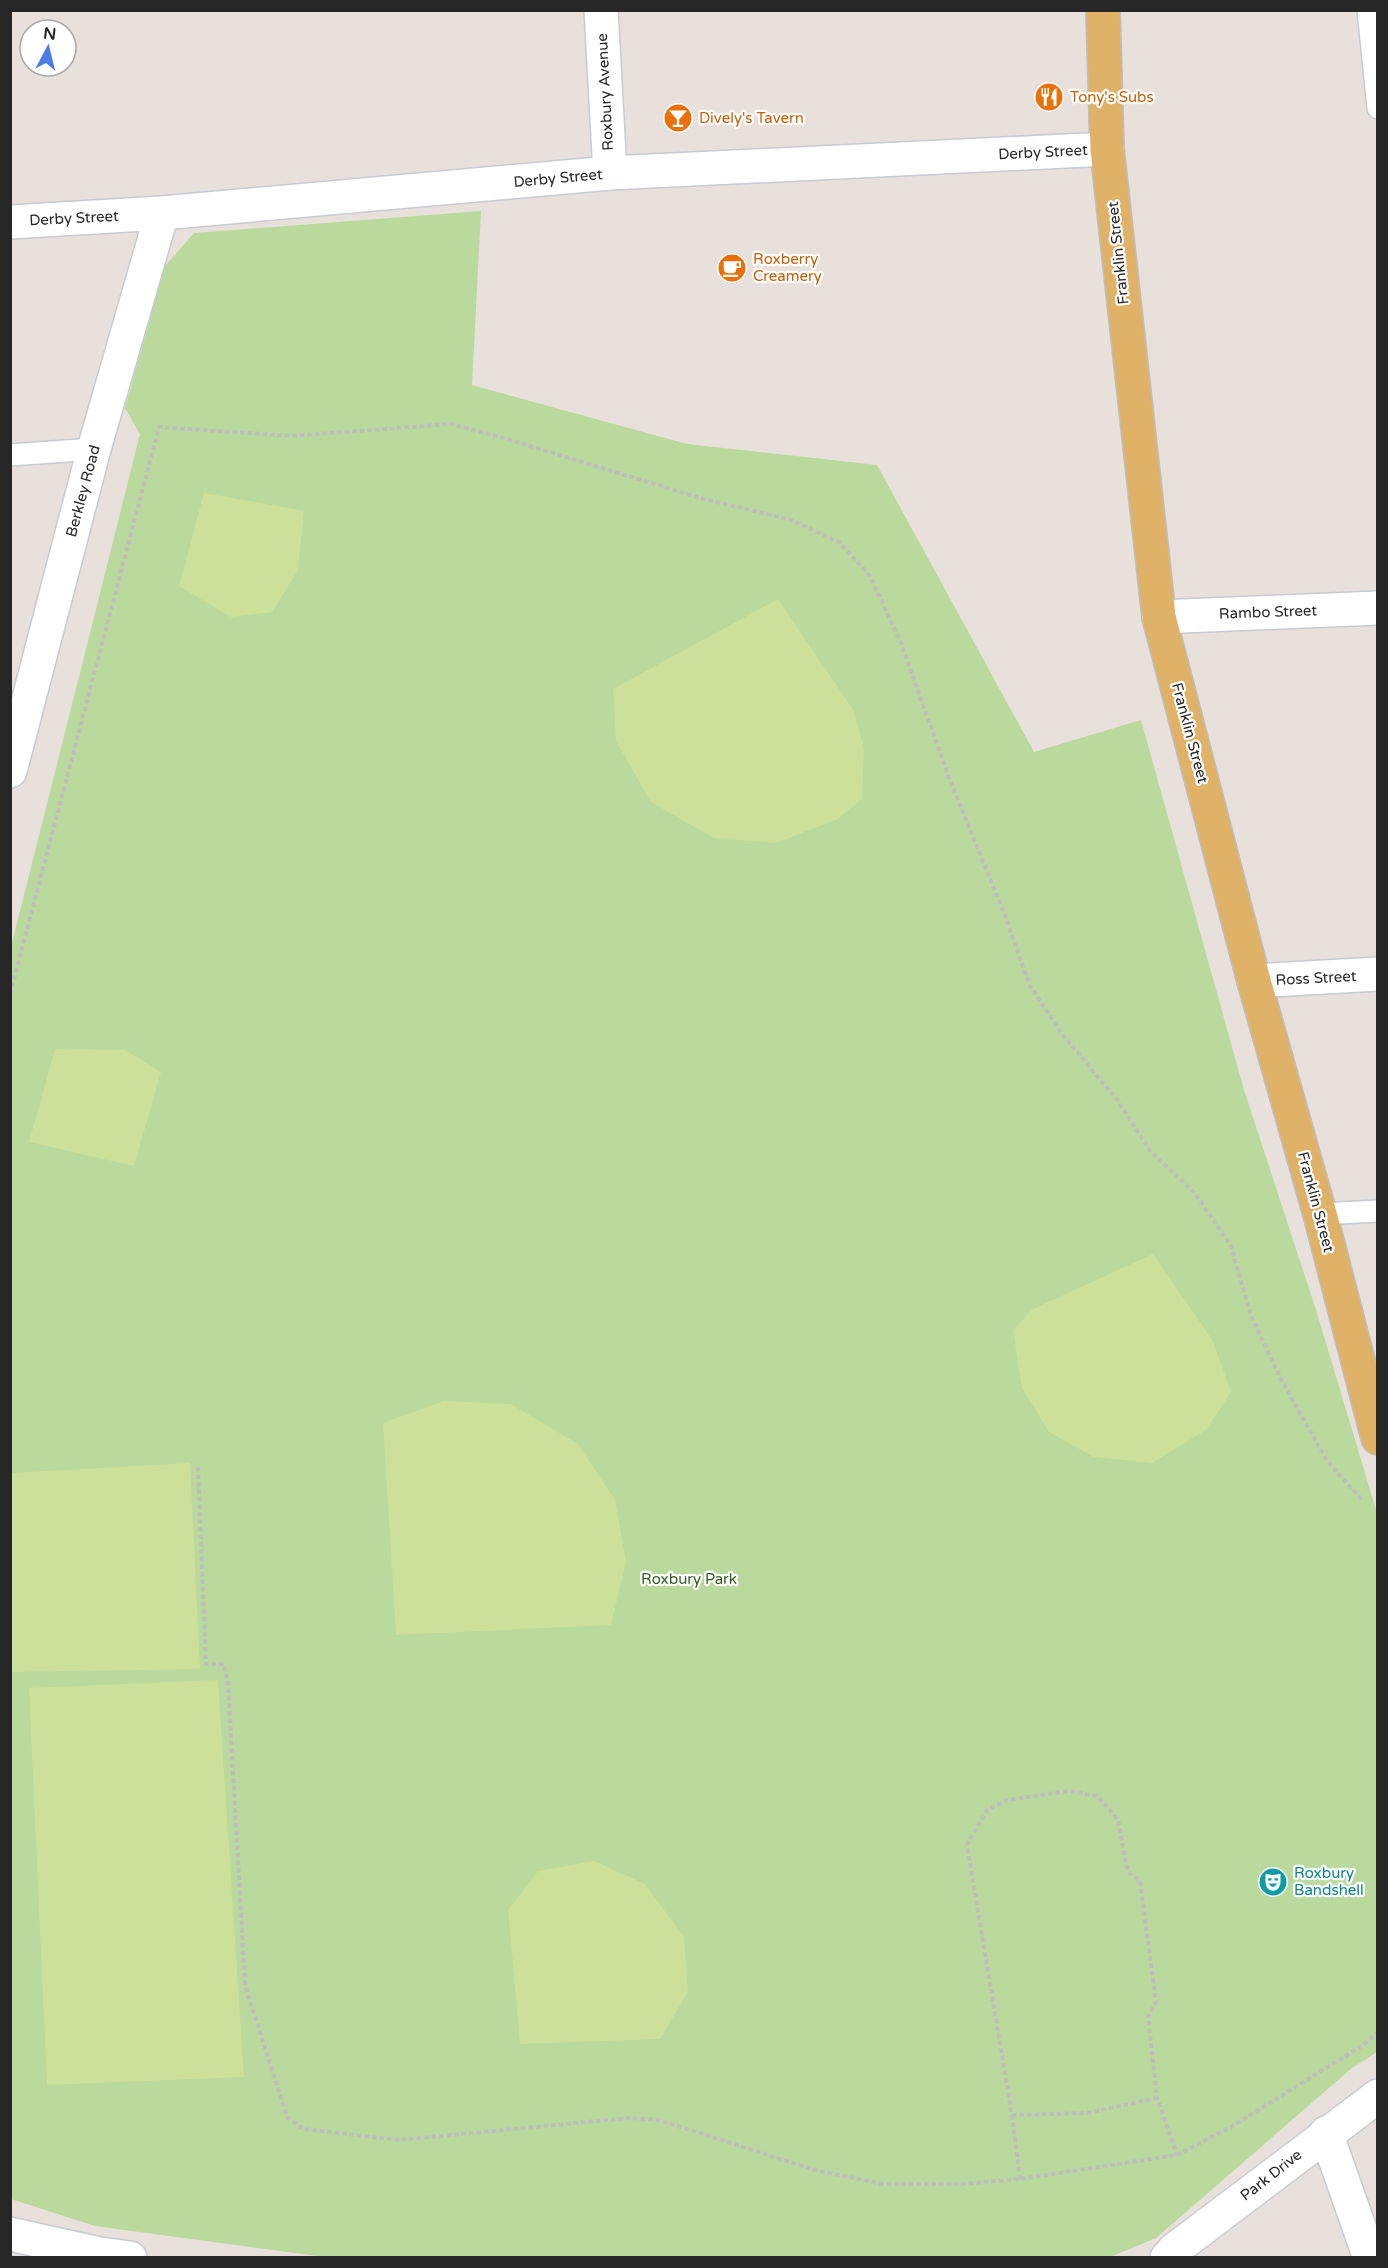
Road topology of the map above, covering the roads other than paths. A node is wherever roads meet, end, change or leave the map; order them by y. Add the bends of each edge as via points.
1 (601, 10) edge
2 (1103, 10) edge
3 (1368, 10) edge
4 (1377, 108) edge
5 (1107, 149) junction
6 (610, 173) junction
7 (162, 213) junction
8 (10, 222) edge
9 (94, 449) junction
10 (10, 455) edge
11 (1377, 608) edge
12 (1159, 616) junction
13 (19, 703) edge
14 (10, 771) edge
15 (1377, 974) edge
16 (1254, 981) junction
17 (1377, 1211) edge
18 (1320, 1214) junction
19 (1377, 1438) edge
20 (1377, 2096) edge
21 (1326, 2133) junction
22 (10, 2234) edge
23 (130, 2258) edge
24 (1167, 2258) edge
25 (1370, 2258) edge

1 - 6 street, Roxbury Avenue
2 - 5 main road, Franklin Street
3 - 4 lane
5 - 6 street, Derby Street
5 - 12 main road, Franklin Street
6 - 7 street, Derby Street
7 - 8 street, Derby Street
7 - 9 street, Berkley Road
9 - 10 lane
9 - 13 street, Berkley Road
11 - 12 street, Rambo Street
12 - 16 main road, Franklin Street
13 - 14 street, Berkley Road
15 - 16 street, Ross Street
16 - 18 main road, Franklin Street
17 - 18 lane
18 - 19 main road, Franklin Street
20 - 21 street, Park Drive
21 - 24 street, Park Drive
21 - 25 street
22 - 23 street

